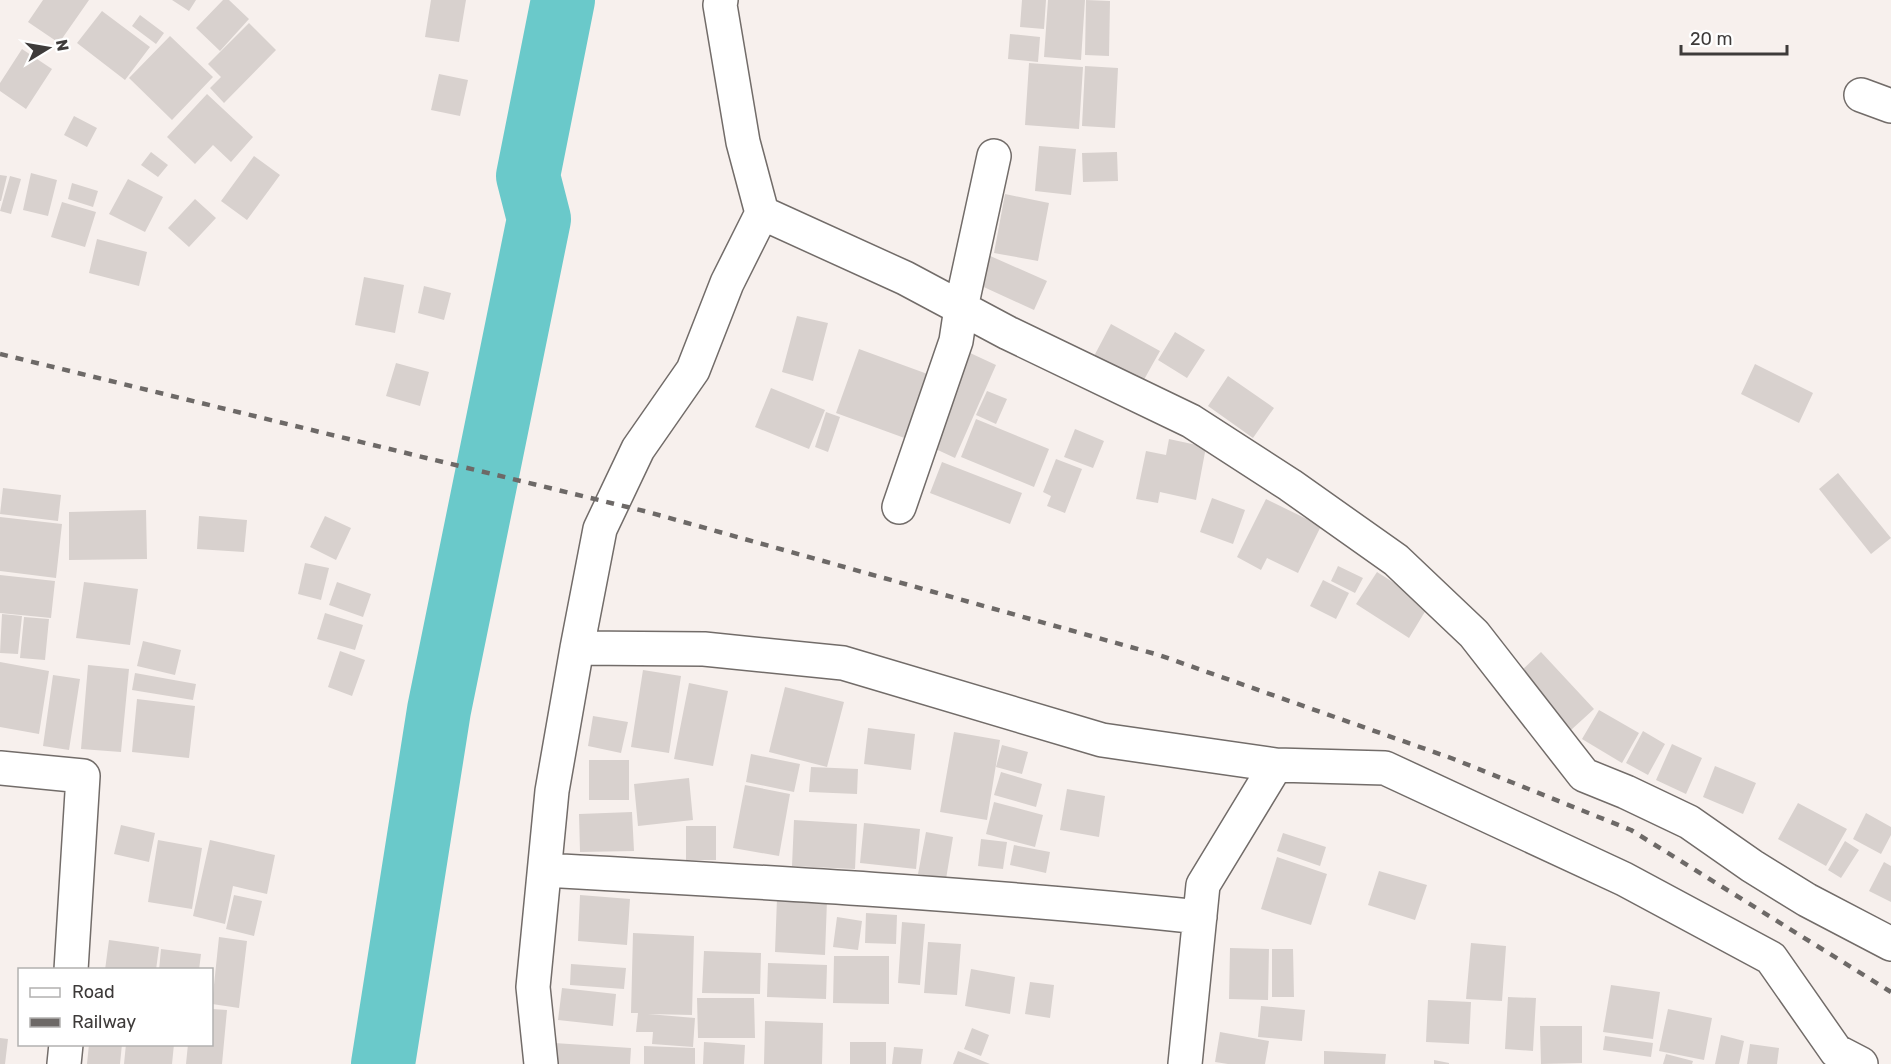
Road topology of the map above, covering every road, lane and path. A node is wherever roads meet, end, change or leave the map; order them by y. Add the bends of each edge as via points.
1 (721, 0) edge
2 (994, 156) dead end
3 (762, 213) junction
4 (961, 308) junction
5 (899, 507) dead end
6 (577, 648) junction
7 (1276, 765) junction
8 (0, 768) edge
9 (545, 870) junction
10 (1200, 917) junction
11 (1891, 944) edge
12 (71, 968) edge
13 (66, 1046) edge
14 (64, 1064) edge
15 (542, 1064) edge
16 (1185, 1064) edge
17 (1861, 1064) edge

1 - 3 street via 743,142
2 - 4 street
3 - 4 street
3 - 6 street via 727,283 693,370 638,449 600,530
4 - 5 street via 956,340
4 - 11 street via 1191,421 1290,485 1396,560 1474,634 1584,775 1689,822 1807,900
6 - 7 street via 704,649 843,663 1102,740
6 - 9 street via 552,791
7 - 10 street via 1203,885
7 - 17 street via 1385,768 1624,879 1771,958 1836,1051
8 - 12 street via 83,776
9 - 10 street via 855,887
9 - 15 street via 532,987
10 - 16 street
13 - 14 street

